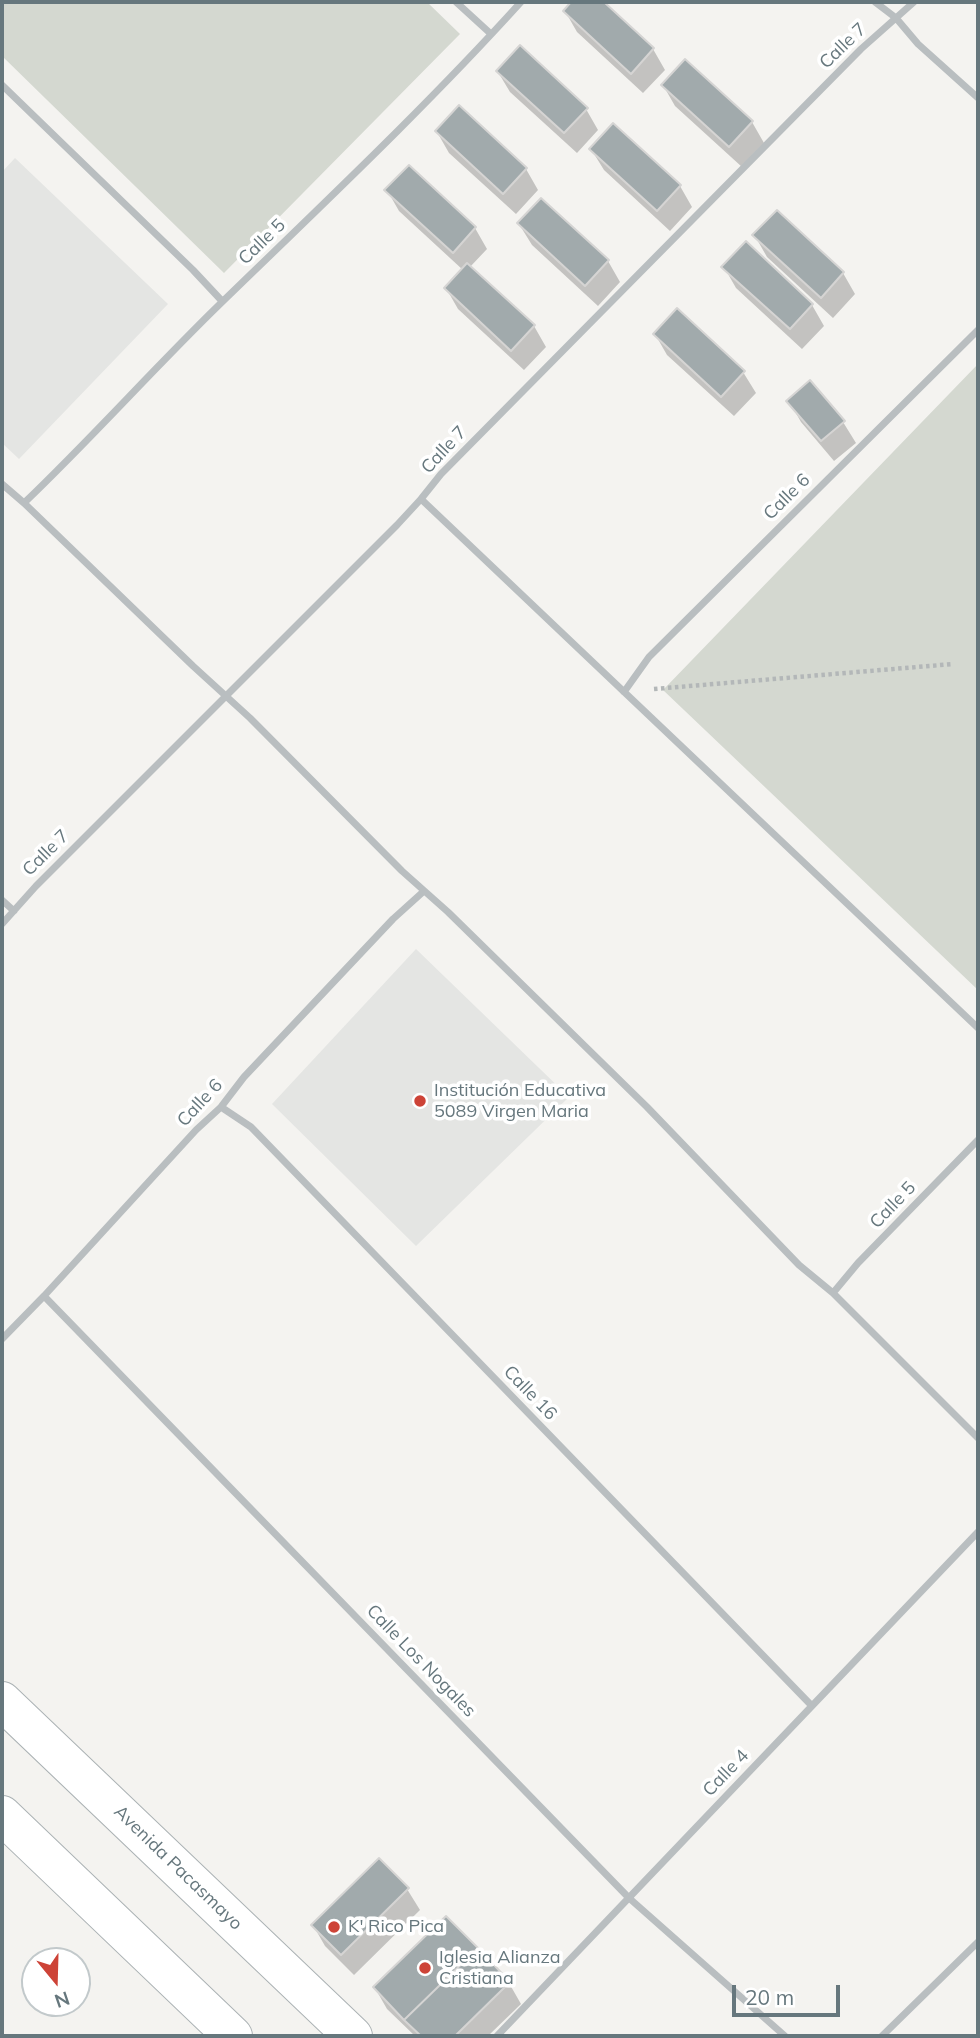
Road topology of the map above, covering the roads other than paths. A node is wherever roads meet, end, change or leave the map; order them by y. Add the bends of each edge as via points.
1 (456, 2) edge
2 (521, 2) edge
3 (875, 2) edge
4 (914, 2) edge
5 (896, 18) junction
6 (491, 34) junction
7 (2, 85) edge
8 (978, 98) edge
9 (222, 302) junction
10 (978, 330) edge
11 (2, 484) edge
12 (421, 499) junction
13 (24, 503) junction
14 (624, 692) junction
15 (226, 696) junction
16 (424, 891) junction
17 (2, 900) edge
18 (14, 911) junction
19 (2, 924) edge
20 (978, 1028) edge
21 (221, 1107) junction
22 (978, 1140) edge
23 (833, 1293) junction
24 (44, 1296) junction
25 (2, 1339) edge
26 (978, 1438) edge
27 (978, 1532) edge
28 (2, 1701) edge
29 (812, 1706) junction
30 (2, 1815) edge
31 (629, 1898) junction
32 (978, 1942) edge
33 (233, 2036) edge
34 (353, 2036) edge
35 (497, 2036) edge
36 (785, 2036) edge
37 (882, 2036) edge

1 - 6 street
2 - 6 street, Calle 5
3 - 5 street
4 - 5 street, Calle 7
5 - 8 street
5 - 12 street, Calle 7 via 450,464
6 - 9 street, Calle 5
7 - 9 street
9 - 13 street, Calle 5
10 - 14 street, Calle 6 via 649,657
11 - 13 street
12 - 14 street
12 - 15 street, Calle 7
13 - 15 street
14 - 20 street
15 - 16 street
15 - 18 street, Calle 7
16 - 21 street, Calle 6 via 244,1077
16 - 23 street via 647,1107 799,1265
17 - 18 street
18 - 19 street, Calle 7
21 - 24 street, Calle 6
21 - 29 street, Calle 16 via 251,1127
22 - 23 street, Calle 5
23 - 26 street
24 - 25 street, Calle 6
24 - 31 street, Calle Los Nogales
27 - 29 street, Calle 4
28 - 34 main road, Avenida Pacasmayo
29 - 31 street, Calle 4
30 - 33 main road
31 - 35 street, Calle 4
31 - 36 street, Calle Los Nogales
32 - 37 street

